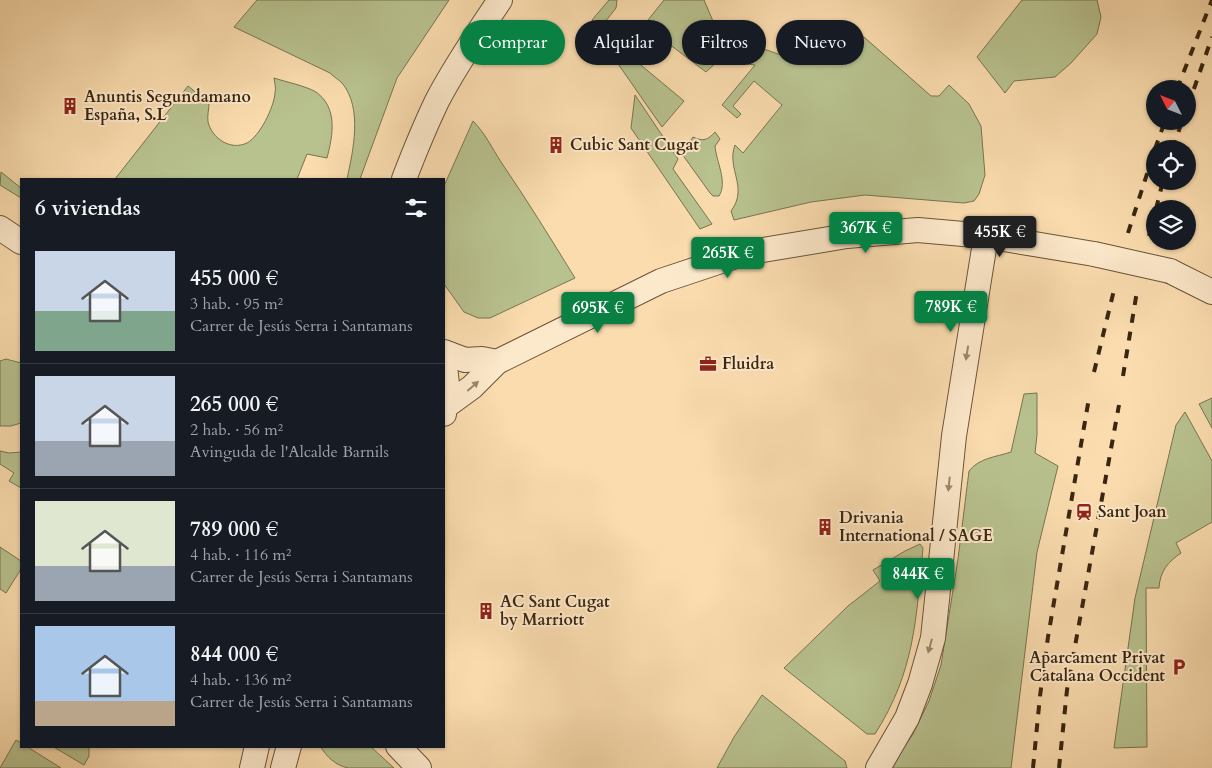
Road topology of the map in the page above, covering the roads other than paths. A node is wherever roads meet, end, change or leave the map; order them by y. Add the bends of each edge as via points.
1 (500, 0) edge
2 (404, 178) edge
3 (0, 228) edge
4 (986, 236) junction
5 (20, 241) edge
6 (1212, 292) edge
7 (445, 352) edge
8 (496, 362) junction
9 (445, 367) edge
10 (445, 410) edge
11 (257, 748) edge
12 (288, 748) edge
13 (400, 748) edge
14 (252, 768) edge
15 (283, 768) edge
16 (419, 768) edge
17 (878, 768) edge

1 - 2 street via 438,99
3 - 5 street
4 - 6 street, bridge via 1170,271
4 - 8 street via 918,230 847,236 745,253 661,281
4 -> 17 street via 954,436 932,638 907,718
7 - 8 street via 466,360
10 -> 8 street
9 - 10 street
11 - 14 street
12 - 15 street
13 - 16 street

